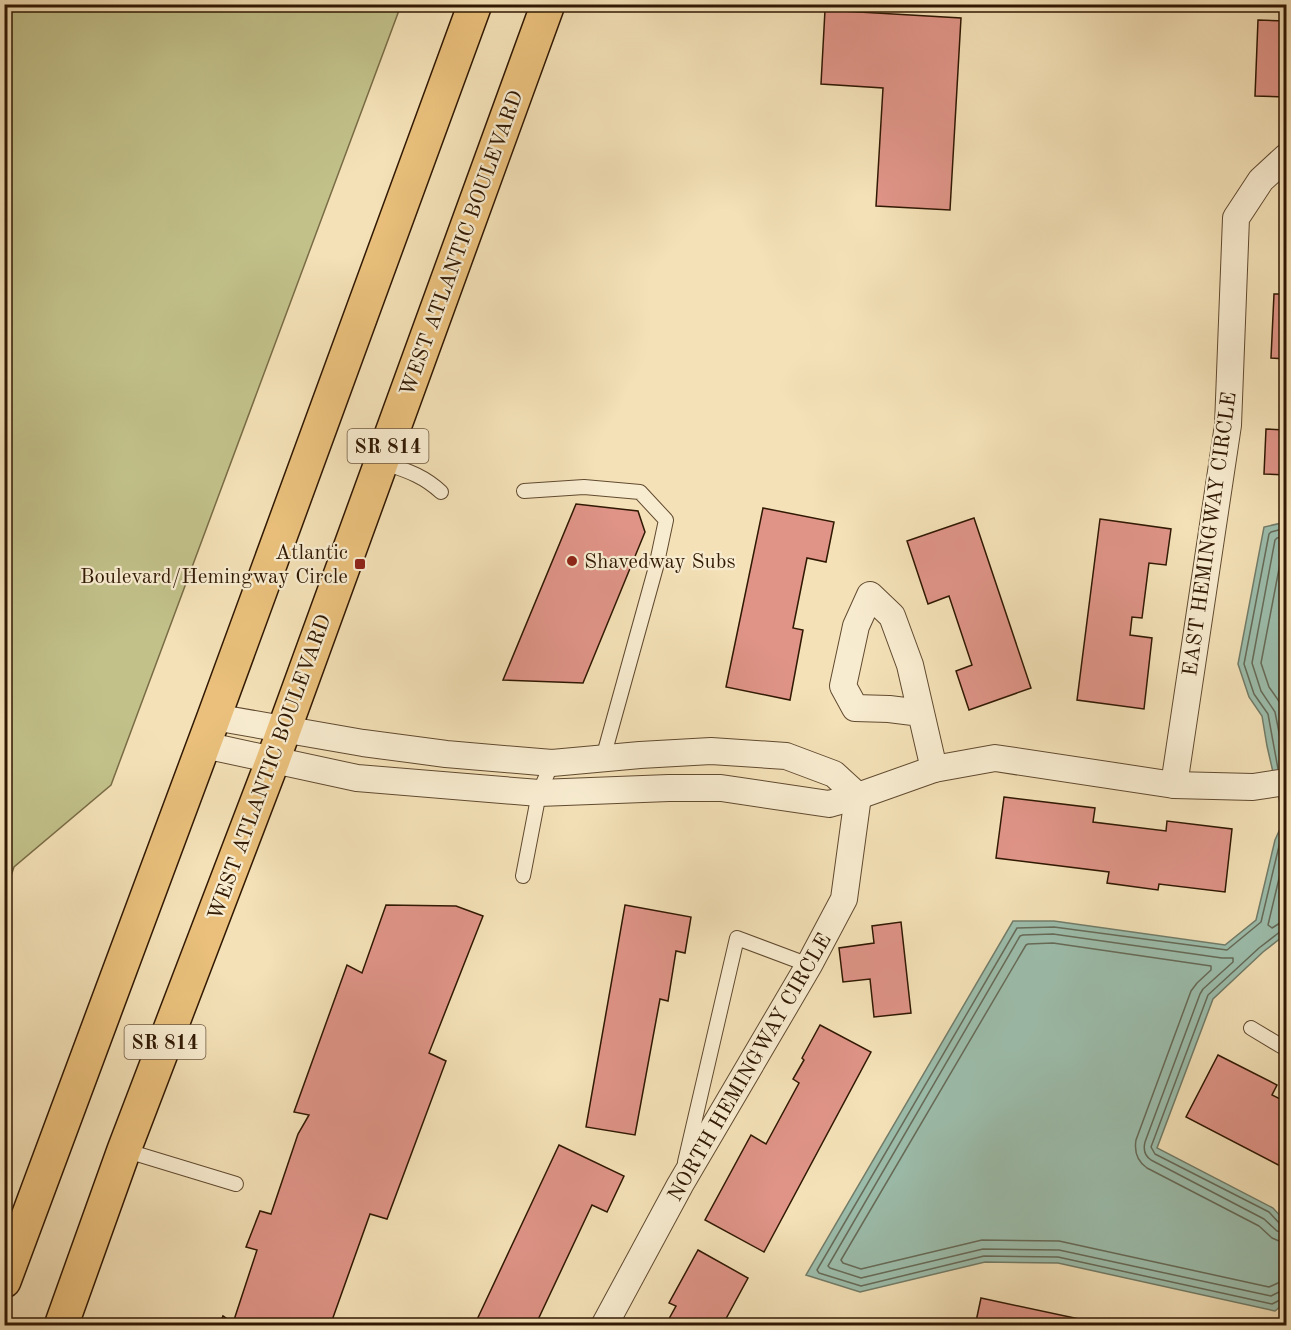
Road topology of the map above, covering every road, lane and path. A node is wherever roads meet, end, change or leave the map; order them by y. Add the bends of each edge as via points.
1 (475, 4) edge
2 (548, 4) edge
3 (1287, 157) edge
4 (382, 462) junction
5 (524, 491) dead end
6 (441, 492) dead end
7 (921, 713) dead end
8 (283, 730) junction
9 (209, 731) junction
10 (603, 758) junction
11 (273, 760) junction
12 (552, 763) junction
13 (934, 769) junction
14 (1287, 782) edge
15 (1174, 785) junction
16 (539, 793) junction
17 (858, 796) junction
18 (523, 876) dead end
19 (809, 965) junction
20 (1251, 1028) dead end
21 (1287, 1048) edge
22 (124, 1150) junction
23 (236, 1184) dead end
24 (680, 1185) junction
25 (4, 1281) edge
26 (61, 1326) edge
27 (604, 1326) edge

1 - 9 main road, SR 814
2 - 4 main road, WEST ATLANTIC BOULEVARD / SR 814
3 - 15 street, EAST HEMINGWAY CIRCLE via 1261,180 1236,218 1228,425
4 - 6 lane via 413,473
4 - 8 main road, WEST ATLANTIC BOULEVARD / SR 814
5 - 10 lane via 584,487 640,492 666,520
7 - 13 street
8 - 9 street
8 - 11 main road, WEST ATLANTIC BOULEVARD / SR 814
8 - 12 street via 446,754
9 - 11 street
9 - 25 main road, SR 814
10 - 12 street
10 - 17 street via 711,751 786,756 834,774
11 - 16 street via 357,778
11 - 22 main road, WEST ATLANTIC BOULEVARD / SR 814
12 - 16 lane
13 - 15 street via 995,758
13 - 17 street
14 - 15 street via 1253,788
16 - 17 street via 721,788 829,804
16 - 18 lane
17 - 19 street, NORTH HEMINGWAY CIRCLE via 844,898
19 - 24 street, NORTH HEMINGWAY CIRCLE
19 - 24 lane via 737,938
20 - 21 lane
22 - 23 lane
22 - 26 main road, WEST ATLANTIC BOULEVARD / SR 814
24 - 27 street, NORTH HEMINGWAY CIRCLE

